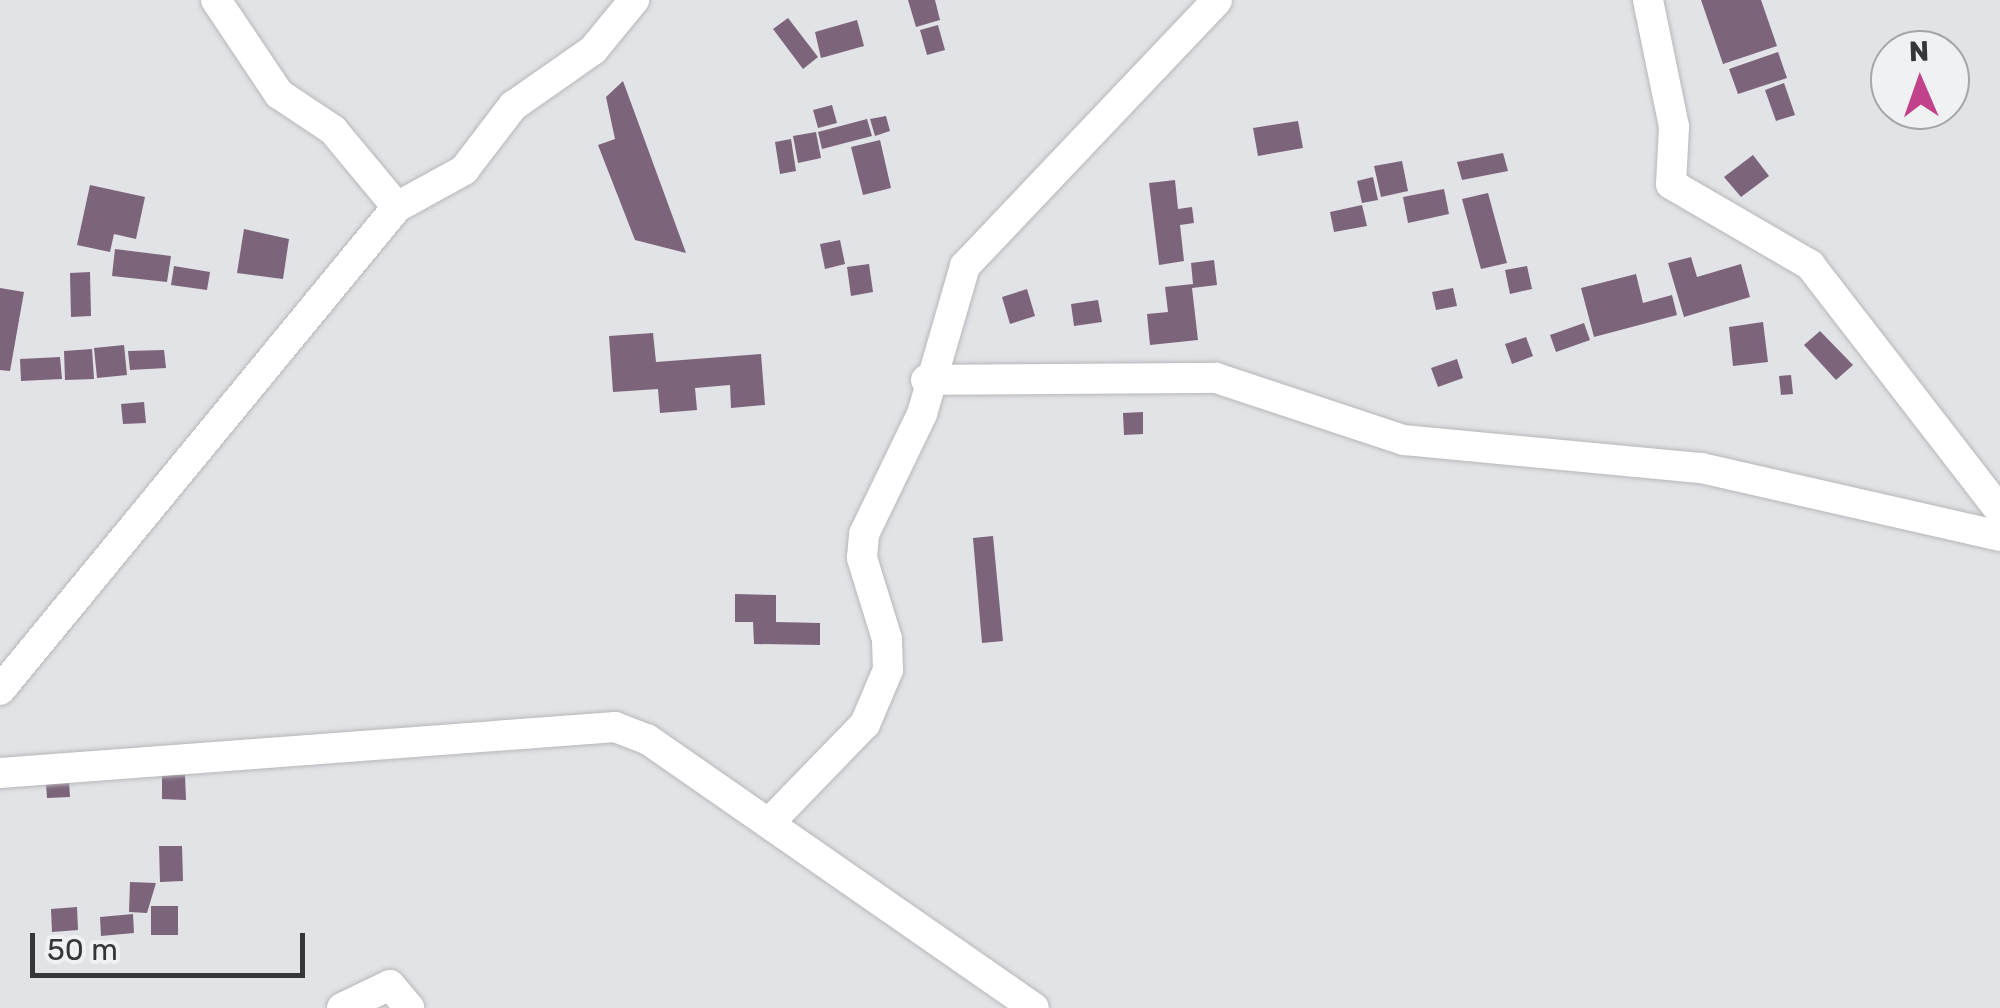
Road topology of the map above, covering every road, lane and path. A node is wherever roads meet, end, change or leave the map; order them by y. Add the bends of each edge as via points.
1 (216, 0) edge
2 (634, 0) edge
3 (1217, 0) edge
4 (1648, 0) edge
5 (397, 207) junction
6 (926, 380) junction
7 (2000, 510) edge
8 (2000, 536) edge
9 (0, 690) edge
10 (0, 773) edge
11 (769, 823) junction
12 (411, 1007) edge
13 (342, 1008) edge
14 (1034, 1008) edge

1 - 5 street via 279,94 333,130
2 - 5 street via 593,50 513,106 464,170
3 - 6 street via 965,266
4 - 7 street via 1674,127 1671,184 1810,265
5 - 9 street
6 - 8 street via 1216,378 1404,440 1701,468
6 - 11 street via 922,414 864,534 862,558 888,639 888,670 864,724
10 - 11 street via 582,724 647,739
11 - 14 street
12 - 13 street via 390,986

